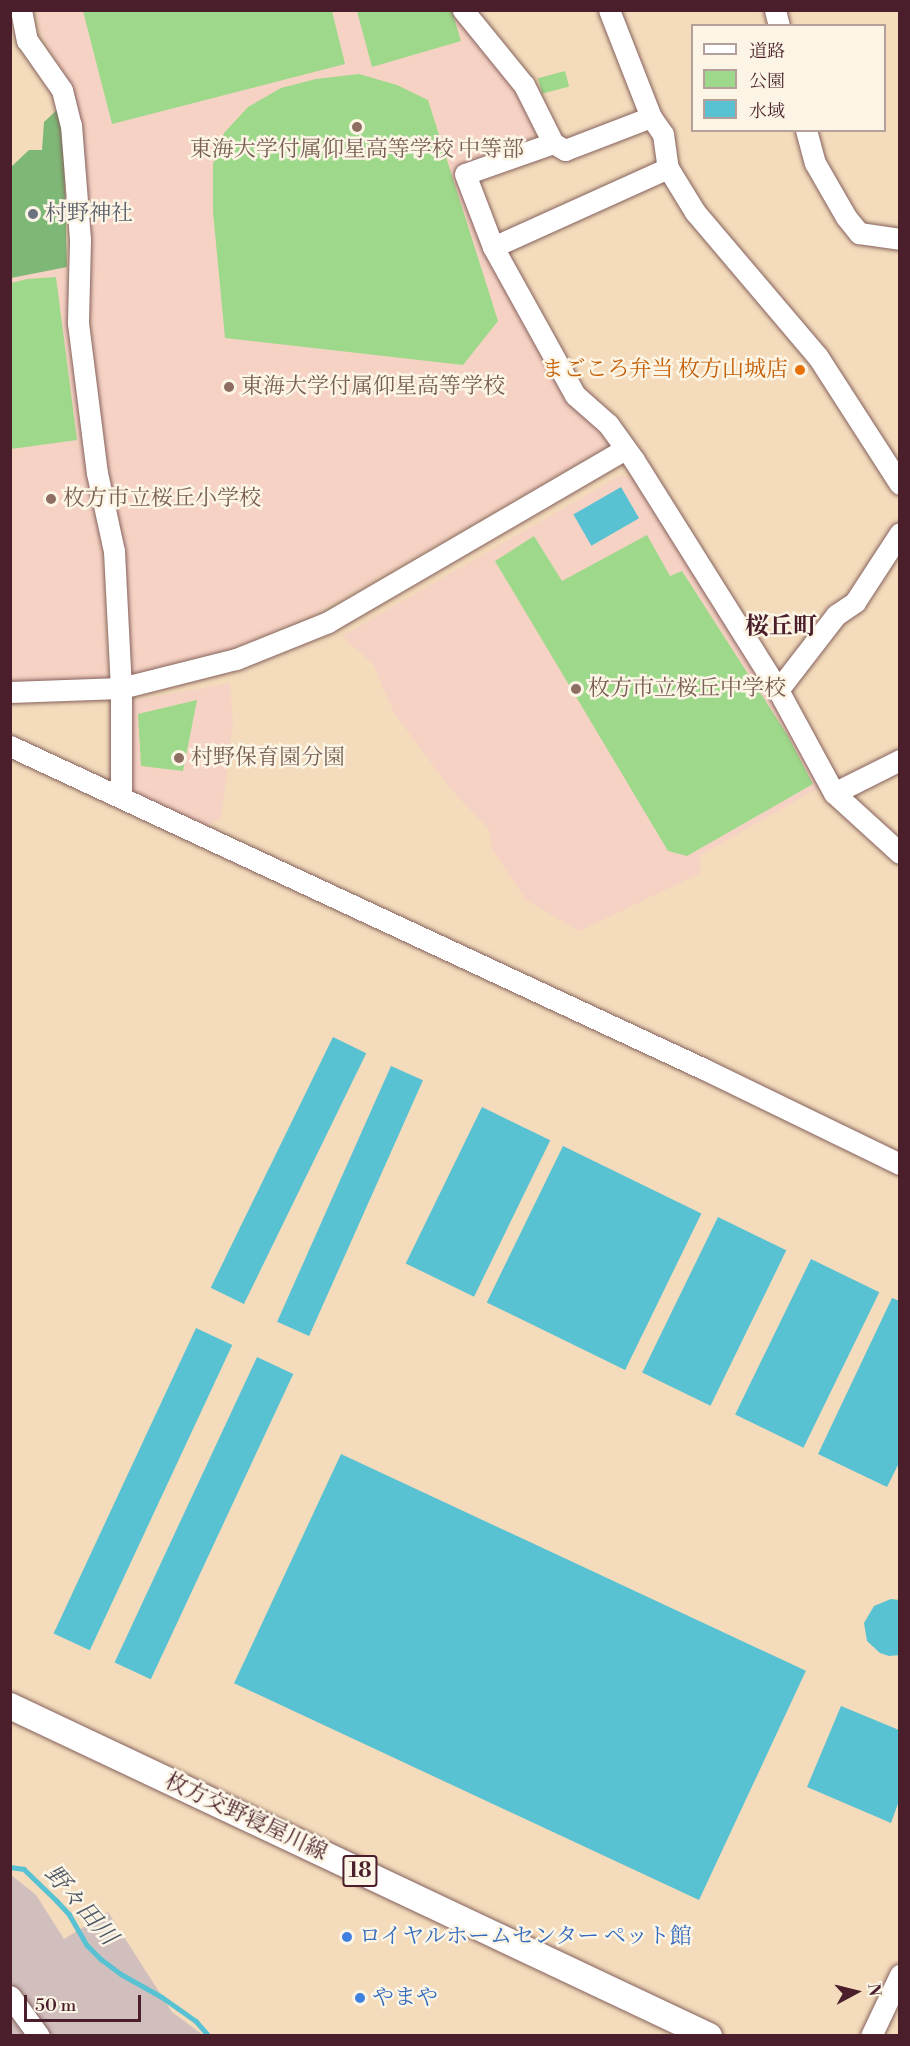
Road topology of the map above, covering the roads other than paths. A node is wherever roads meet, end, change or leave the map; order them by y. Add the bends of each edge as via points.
1 (21, 10) edge
2 (463, 10) edge
3 (609, 10) edge
4 (651, 117) junction
5 (807, 132) edge
6 (553, 143) junction
7 (668, 168) junction
8 (900, 239) edge
9 (493, 247) junction
10 (625, 449) junction
11 (900, 484) edge
12 (900, 533) edge
13 (121, 688) junction
14 (778, 690) junction
15 (10, 692) edge
16 (10, 746) edge
17 (897, 766) edge
18 (834, 793) junction
19 (121, 797) junction
20 (900, 854) edge
21 (900, 1164) edge
22 (10, 1706) edge
23 (900, 1975) edge
24 (10, 1996) edge
25 (39, 2036) edge
26 (709, 2036) edge
27 (871, 2036) edge

1 - 13 street via 27,40 62,90 71,125 80,240 78,323 97,473 114,551
2 - 6 street via 524,85
3 - 4 street
4 - 6 street via 565,150
4 - 7 street via 663,134
5 - 8 street via 815,163 852,225 859,233
6 - 9 street via 465,174
7 - 9 street
7 - 11 street via 695,212 818,357
9 - 10 street via 575,395 608,424
10 - 13 street via 328,622 236,659
10 - 14 street
12 - 14 street via 855,602 836,615
13 - 15 street
13 - 19 street
14 - 18 street
16 - 19 street
17 - 18 street
18 - 20 street
19 - 21 street
22 - 26 main road, 枚方交野寝屋川線 / 18
23 - 27 street
24 - 25 street

